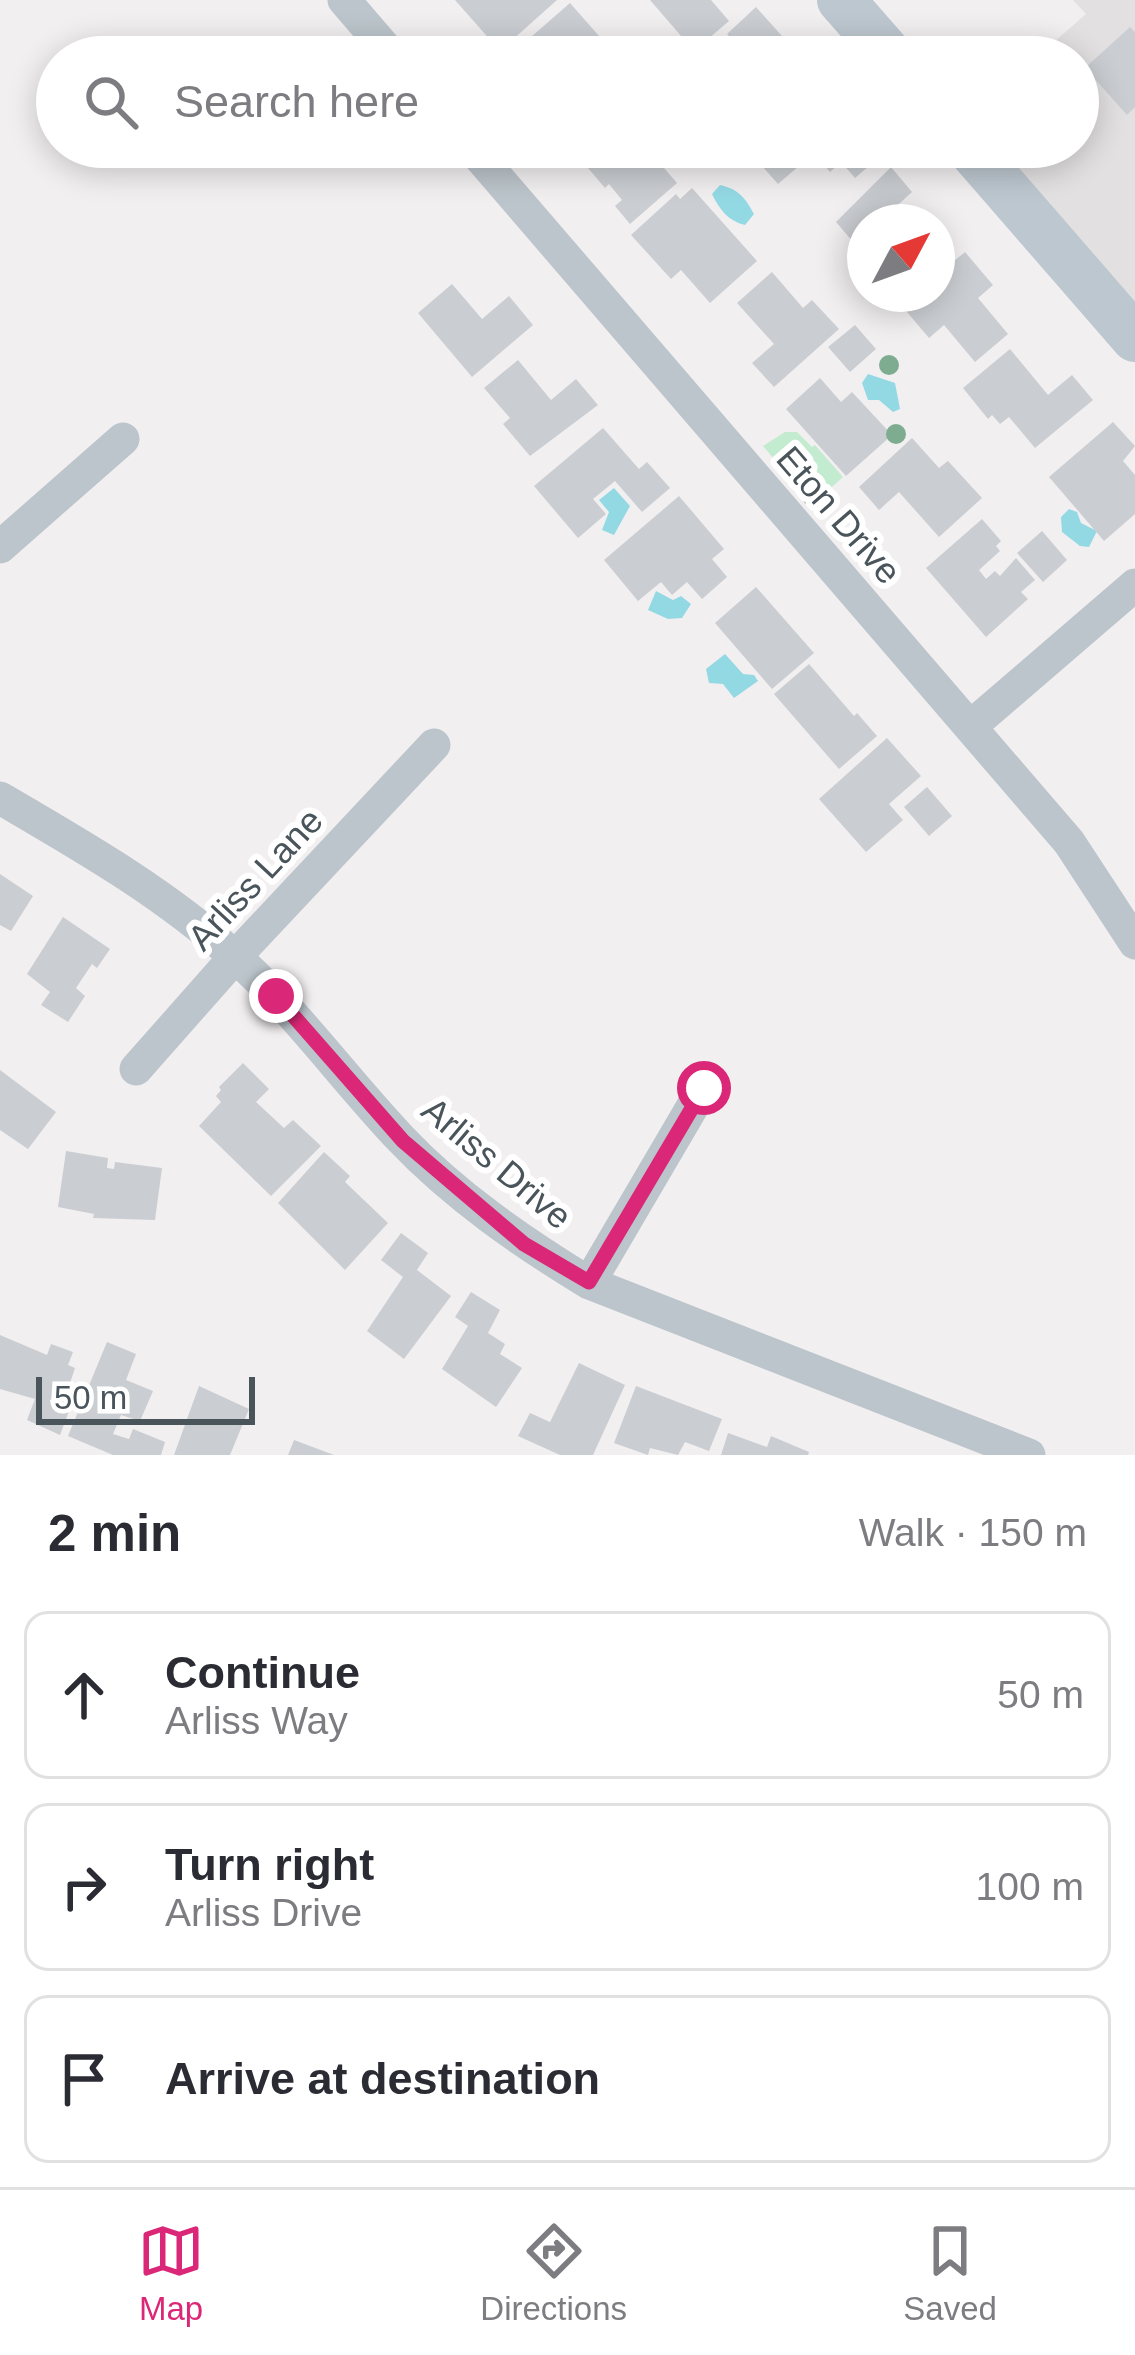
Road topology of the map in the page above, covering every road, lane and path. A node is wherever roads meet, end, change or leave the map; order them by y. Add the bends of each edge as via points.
1 (344, 0) edge
2 (841, 0) edge
3 (375, 36) edge
4 (873, 36) edge
5 (489, 168) edge
6 (987, 168) edge
7 (1135, 338) edge
8 (123, 439) dead end
9 (0, 547) edge
10 (1135, 585) edge
11 (970, 727) junction
12 (434, 745) dead end
13 (0, 797) edge
14 (1135, 943) edge
15 (235, 957) junction
16 (136, 1070) dead end
17 (704, 1088) dead end
18 (589, 1282) junction
19 (1029, 1455) edge

1 - 3 street
2 - 4 street
5 - 11 street, Eton Drive
6 - 7 street
8 - 9 street
10 - 11 street
11 - 14 street, Eton Drive via 1082,859
12 - 15 street, Arliss Lane
13 - 15 street, Arliss Drive via 171,902
15 - 16 street, Arliss Lane
15 - 18 street, Arliss Drive via 403,1141 524,1244
17 - 18 street
18 - 19 street, Arliss Drive

